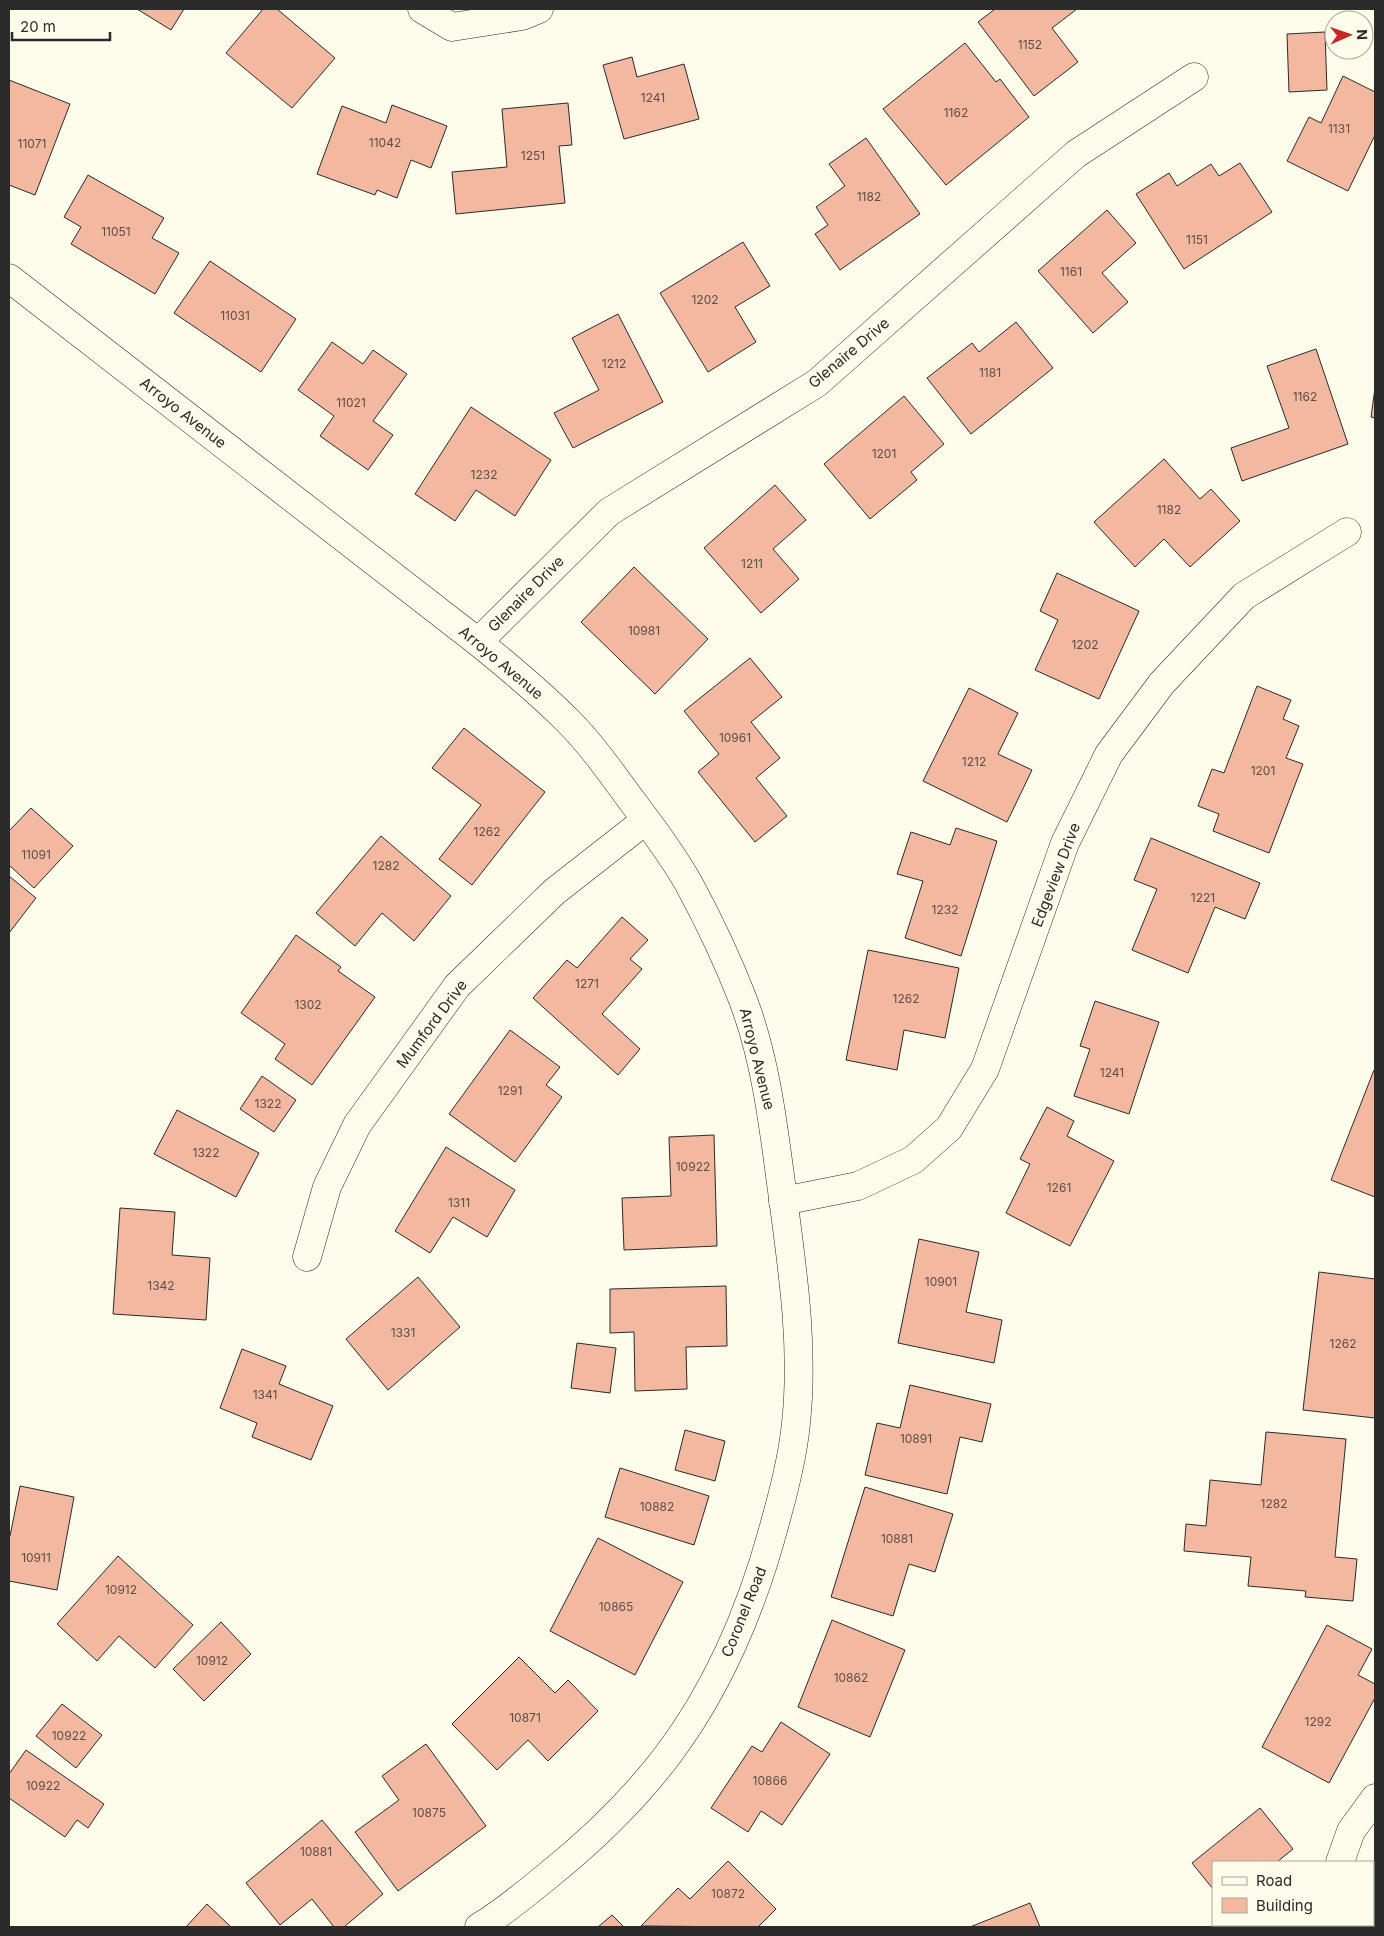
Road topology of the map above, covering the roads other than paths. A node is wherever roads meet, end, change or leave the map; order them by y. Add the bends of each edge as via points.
1 (422, 9) edge
2 (540, 9) edge
3 (1194, 77) dead end
4 (9, 278) edge
5 (1347, 532) dead end
6 (478, 642) junction
7 (646, 820) junction
8 (783, 1201) junction
9 (307, 1257) dead end
10 (1375, 1798) edge
11 (1340, 1861) edge
12 (479, 1927) edge

1 - 2 street via 452,27 522,16
3 - 6 street, Glenaire Drive via 1076,154 817,383 609,512
4 - 6 street, Arroyo Avenue
5 - 8 street, Edgeview Drive via 1244,596 1162,683 1109,754 1065,843 985,1069 949,1128 913,1160 858,1186
6 - 7 street, Arroyo Avenue via 571,724
7 - 8 street, Arroyo Avenue via 688,883 743,1002 758,1049
7 - 9 street, Mumford Drive via 554,892 457,986 357,1125 327,1187
8 - 12 street, Coronel Road via 795,1289 798,1344 796,1424 785,1485 754,1594 701,1706 668,1756 626,1805 582,1848
10 - 11 street via 1351,1831

